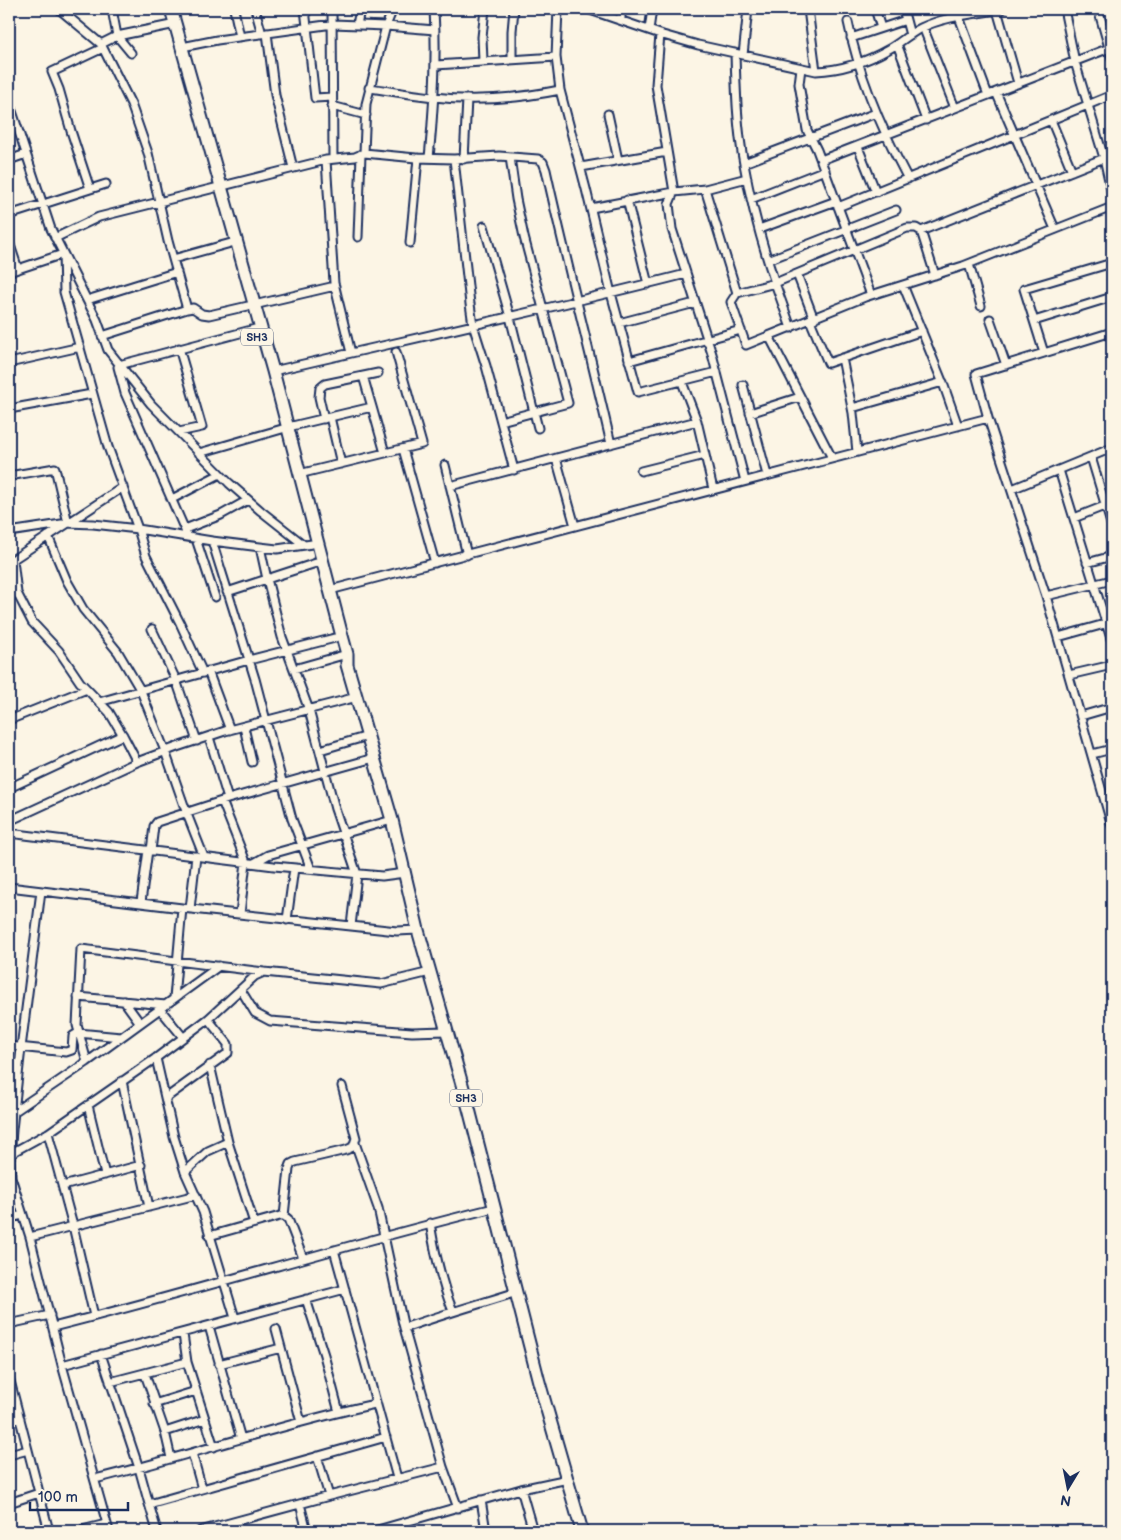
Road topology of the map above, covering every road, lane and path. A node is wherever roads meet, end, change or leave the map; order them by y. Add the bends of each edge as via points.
1 (58, 9) edge
2 (112, 9) edge
3 (165, 9) edge
4 (171, 9) edge
5 (234, 9) edge
6 (256, 9) edge
7 (305, 9) edge
8 (332, 9) edge
9 (360, 9) edge
10 (393, 9) edge
11 (434, 9) edge
12 (485, 9) edge
13 (514, 9) edge
14 (558, 9) edge
15 (587, 9) edge
16 (621, 9) edge
17 (652, 9) edge
18 (748, 9) edge
19 (808, 9) edge
20 (875, 9) edge
21 (903, 9) edge
22 (1000, 9) edge
23 (1064, 9) edge
24 (1098, 9) edge
25 (959, 17) junction
26 (621, 20) junction
27 (906, 20) junction
28 (848, 22) dead end
29 (333, 24) junction
30 (173, 25) junction
31 (358, 25) junction
32 (386, 26) junction
33 (923, 27) junction
34 (306, 28) junction
35 (881, 28) junction
36 (436, 30) junction
37 (649, 30) junction
38 (264, 34) junction
39 (660, 34) junction
40 (910, 35) junction
41 (117, 36) junction
42 (240, 37) junction
43 (851, 38) junction
44 (897, 44) junction
45 (102, 46) junction
46 (182, 47) junction
47 (1110, 47) edge
48 (131, 53) dead end
49 (735, 53) junction
50 (743, 55) junction
51 (556, 57) junction
52 (1112, 58) edge
53 (512, 59) junction
54 (483, 61) junction
55 (1075, 62) junction
56 (858, 64) junction
57 (436, 65) junction
58 (801, 68) junction
59 (816, 71) junction
60 (1018, 83) junction
61 (369, 88) junction
62 (560, 90) junction
63 (996, 92) junction
64 (988, 95) junction
65 (1112, 95) edge
66 (332, 97) junction
67 (435, 97) junction
68 (467, 99) junction
69 (9, 104) edge
70 (1088, 104) junction
71 (332, 106) junction
72 (955, 108) junction
73 (608, 114) dead end
74 (876, 114) junction
75 (366, 115) junction
76 (926, 120) junction
77 (1051, 120) junction
78 (1015, 135) junction
79 (885, 136) junction
80 (811, 139) junction
81 (858, 147) junction
82 (667, 152) junction
83 (26, 154) junction
84 (362, 154) junction
85 (1112, 155) edge
86 (510, 157) junction
87 (418, 158) junction
88 (429, 158) junction
89 (1104, 158) junction
90 (454, 159) junction
91 (464, 159) junction
92 (9, 160) edge
93 (330, 160) junction
94 (618, 160) junction
95 (821, 160) junction
96 (744, 162) junction
97 (581, 167) junction
98 (293, 168) junction
99 (824, 170) junction
100 (1072, 171) junction
101 (747, 178) junction
102 (908, 179) junction
103 (106, 184) dead end
104 (1036, 185) junction
105 (218, 186) junction
106 (90, 189) junction
107 (705, 189) junction
108 (674, 192) junction
109 (876, 192) junction
110 (1112, 194) edge
111 (751, 199) junction
112 (627, 200) junction
113 (159, 201) junction
114 (43, 204) junction
115 (837, 204) junction
116 (1112, 207) edge
117 (591, 208) junction
118 (896, 210) dead end
119 (9, 215) edge
120 (484, 226) dead end
121 (759, 229) junction
122 (1055, 229) junction
123 (847, 230) junction
124 (921, 231) junction
125 (358, 237) dead end
126 (55, 238) junction
127 (9, 242) edge
128 (231, 243) junction
129 (410, 243) dead end
130 (854, 250) junction
131 (63, 254) junction
132 (173, 259) junction
133 (768, 260) junction
134 (1112, 263) edge
135 (969, 264) junction
136 (18, 269) junction
137 (9, 272) edge
138 (177, 272) junction
139 (686, 274) junction
140 (797, 274) junction
141 (935, 275) junction
142 (775, 282) junction
143 (648, 284) junction
144 (903, 284) junction
145 (335, 286) junction
146 (611, 293) junction
147 (737, 294) junction
148 (871, 295) junction
149 (1112, 297) edge
150 (87, 300) junction
151 (577, 302) junction
152 (694, 302) junction
153 (251, 306) junction
154 (981, 306) dead end
155 (187, 310) junction
156 (544, 310) junction
157 (510, 317) junction
158 (812, 319) junction
159 (990, 319) dead end
160 (1034, 321) junction
161 (619, 323) junction
162 (473, 325) junction
163 (791, 328) junction
164 (255, 329) junction
165 (741, 330) junction
166 (922, 331) junction
167 (1112, 332) edge
168 (102, 336) junction
169 (769, 336) junction
170 (707, 339) junction
171 (80, 347) junction
172 (178, 348) junction
173 (396, 352) dead end
174 (351, 353) junction
175 (1044, 353) junction
176 (842, 358) junction
177 (629, 361) junction
178 (9, 363) edge
179 (117, 363) junction
180 (1006, 365) junction
181 (273, 371) junction
182 (717, 372) junction
183 (378, 373) dead end
184 (363, 376) junction
185 (682, 382) junction
186 (943, 382) junction
187 (743, 385) dead end
188 (92, 394) junction
189 (800, 397) junction
190 (372, 407) junction
191 (852, 408) junction
192 (9, 409) edge
193 (535, 412) junction
194 (750, 413) junction
195 (327, 418) junction
196 (988, 418) junction
197 (501, 421) junction
198 (697, 421) junction
199 (958, 426) junction
200 (285, 428) junction
201 (538, 428) dead end
202 (179, 432) junction
203 (611, 444) junction
204 (403, 448) junction
205 (1112, 448) edge
206 (857, 452) junction
207 (199, 453) junction
208 (385, 453) junction
209 (704, 455) junction
210 (1091, 457) junction
211 (556, 458) junction
212 (832, 458) junction
213 (341, 464) junction
214 (445, 465) dead end
215 (514, 470) junction
216 (1059, 470) junction
217 (641, 471) dead end
218 (220, 474) junction
219 (300, 474) junction
220 (767, 475) junction
221 (9, 476) edge
222 (745, 481) junction
223 (450, 486) junction
224 (123, 487) junction
225 (713, 489) junction
226 (1012, 489) junction
227 (172, 499) junction
228 (248, 500) junction
229 (1109, 504) edge
230 (1074, 518) junction
231 (68, 523) junction
232 (575, 526) junction
233 (1112, 527) edge
234 (138, 529) junction
235 (185, 529) junction
236 (9, 532) edge
237 (48, 536) junction
238 (192, 538) junction
239 (212, 541) junction
240 (308, 545) junction
241 (260, 547) junction
242 (467, 555) junction
243 (1112, 556) edge
244 (11, 561) edge
245 (1088, 562) junction
246 (316, 563) junction
247 (435, 563) junction
248 (268, 579) junction
249 (1112, 580) edge
250 (1094, 584) junction
251 (330, 590) junction
252 (227, 592) junction
253 (1046, 596) junction
254 (215, 597) dead end
255 (1109, 622) edge
256 (152, 629) dead end
257 (1058, 637) junction
258 (335, 638) junction
259 (1112, 642) edge
260 (287, 650) junction
261 (345, 659) junction
262 (249, 660) junction
263 (1112, 665) edge
264 (294, 669) junction
265 (205, 672) junction
266 (1069, 675) junction
267 (176, 680) junction
268 (87, 689) junction
269 (140, 691) junction
270 (357, 697) junction
271 (99, 702) junction
272 (1112, 707) edge
273 (309, 710) junction
274 (1081, 716) junction
275 (9, 720) edge
276 (266, 722) junction
277 (244, 728) junction
278 (230, 730) junction
279 (123, 735) junction
280 (209, 736) junction
281 (368, 736) junction
282 (196, 740) junction
283 (1112, 749) edge
284 (320, 750) junction
285 (165, 751) junction
286 (1092, 754) junction
287 (374, 758) junction
288 (136, 762) junction
289 (252, 762) dead end
290 (326, 772) junction
291 (282, 784) junction
292 (9, 788) edge
293 (1112, 789) edge
294 (1103, 792) junction
295 (225, 800) junction
296 (187, 814) junction
297 (392, 820) junction
298 (9, 821) edge
299 (1112, 826) edge
300 (9, 832) edge
301 (342, 834) junction
302 (302, 844) junction
303 (149, 850) junction
304 (200, 857) junction
305 (250, 862) junction
306 (294, 868) junction
307 (311, 869) junction
308 (405, 873) junction
309 (357, 874) junction
310 (9, 887) edge
311 (41, 891) junction
312 (141, 902) junction
313 (182, 908) junction
314 (190, 909) junction
315 (240, 914) junction
316 (287, 920) junction
317 (351, 926) junction
318 (418, 930) junction
319 (176, 961) junction
320 (219, 966) junction
321 (264, 972) junction
322 (430, 972) junction
323 (241, 990) junction
324 (78, 997) junction
325 (174, 998) junction
326 (124, 1001) junction
327 (163, 1007) junction
328 (208, 1019) junction
329 (140, 1023) junction
330 (446, 1031) junction
331 (78, 1033) junction
332 (182, 1036) junction
333 (121, 1037) junction
334 (9, 1046) edge
335 (21, 1048) junction
336 (156, 1058) junction
337 (87, 1062) junction
338 (210, 1066) junction
339 (122, 1080) junction
340 (342, 1086) dead end
341 (166, 1098) junction
342 (88, 1105) junction
343 (15, 1111) junction
344 (10, 1130) edge
345 (48, 1132) junction
346 (228, 1142) junction
347 (356, 1143) junction
348 (10, 1157) junction
349 (141, 1165) junction
350 (185, 1172) junction
351 (105, 1175) junction
352 (63, 1186) junction
353 (196, 1195) junction
354 (149, 1206) junction
355 (494, 1208) junction
356 (23, 1215) junction
357 (284, 1216) junction
358 (9, 1218) edge
359 (254, 1223) junction
360 (430, 1223) junction
361 (73, 1226) junction
362 (383, 1235) junction
363 (209, 1236) junction
364 (30, 1237) junction
365 (334, 1250) junction
366 (303, 1258) junction
367 (224, 1280) junction
368 (345, 1289) junction
369 (517, 1292) junction
370 (306, 1299) junction
371 (453, 1311) junction
372 (50, 1315) junction
373 (94, 1316) junction
374 (235, 1318) junction
375 (9, 1324) edge
376 (209, 1326) junction
377 (53, 1327) junction
378 (404, 1328) junction
379 (276, 1329) dead end
380 (184, 1334) junction
381 (281, 1348) junction
382 (102, 1354) junction
383 (187, 1362) junction
384 (219, 1364) junction
385 (62, 1365) junction
386 (145, 1374) junction
387 (9, 1377) edge
388 (110, 1382) junction
389 (196, 1391) junction
390 (154, 1404) junction
391 (375, 1404) junction
392 (339, 1412) junction
393 (20, 1418) junction
394 (205, 1419) junction
395 (9, 1421) edge
396 (301, 1422) junction
397 (164, 1432) junction
398 (386, 1437) junction
399 (241, 1439) junction
400 (214, 1447) junction
401 (28, 1450) junction
402 (192, 1453) junction
403 (9, 1455) edge
404 (317, 1456) junction
405 (171, 1458) junction
406 (443, 1467) junction
407 (139, 1468) junction
408 (397, 1478) junction
409 (95, 1479) junction
410 (568, 1479) junction
411 (202, 1489) junction
412 (521, 1489) junction
413 (39, 1493) junction
414 (329, 1496) junction
415 (481, 1500) junction
416 (9, 1503) edge
417 (149, 1504) junction
418 (300, 1504) junction
419 (458, 1508) junction
420 (107, 1527) edge
421 (533, 1530) edge
422 (49, 1531) edge
423 (78, 1531) edge
424 (157, 1531) edge
425 (200, 1531) edge
426 (307, 1531) edge
427 (374, 1531) edge
428 (486, 1531) edge
429 (524, 1531) edge
430 (582, 1531) edge

1 - 45 street
2 - 41 street
3 - 30 main road, SH3
4 - 30 main road, SH3
5 - 42 street
6 - 38 street
7 - 34 street
8 - 29 street
9 - 31 street
10 - 32 street
11 - 36 street
12 - 54 street
13 - 53 street
14 - 51 street
15 - 26 street
16 - 26 street
17 - 37 street
18 - 50 street
19 - 59 street
20 - 35 street
21 - 27 street
22 - 25 street
22 - 60 street
23 - 55 street
24 - 47 street
25 - 33 street
25 - 64 street
26 - 37 street
27 - 35 street
27 - 40 street
28 - 43 street
29 - 31 street
29 - 34 street
29 - 66 street
30 - 41 street
30 - 46 main road, SH3
30 - 105 main road, SH3
31 - 32 street
32 - 36 street
32 - 61 street
33 - 40 street
33 - 72 street
34 - 38 street
34 - 66 street via 315,98
35 - 43 street
36 - 57 street
37 - 39 street
38 - 42 street
38 - 98 street via 274,95
39 - 49 street
39 - 82 street via 656,85
40 - 44 street
41 - 45 street
41 - 48 street
42 - 46 street
43 - 56 street
44 - 56 street
44 - 76 street
45 - 106 street via 52,72
45 - 113 street via 131,104 148,153
46 - 105 main road, SH3
47 - 52 street
47 - 55 street
49 - 50 street
49 - 96 street
50 - 58 street
51 - 53 street
51 - 62 street
53 - 54 street
54 - 57 street
55 - 60 street
55 - 70 street
56 - 59 street
56 - 74 street
57 - 67 street
58 - 59 street
58 - 80 street via 799,84
60 - 63 street
61 - 67 street
61 - 75 street
62 - 68 street
62 - 97 street
63 - 64 street
63 - 78 street
64 - 72 street
65 - 70 street
66 - 71 street
67 - 68 street
67 - 88 street
68 - 91 street
69 - 83 street
70 - 77 street
70 - 89 street
71 - 75 street
71 - 93 street
72 - 76 street
73 - 94 street
74 - 79 street
74 - 80 street
75 - 84 street
76 - 79 street
77 - 78 street
77 - 100 street
78 - 102 street
78 - 104 street
79 - 81 street
79 - 102 street
80 - 95 street
80 - 96 street
81 - 95 street
81 - 109 street
82 - 94 street
82 - 108 street
83 - 92 street
83 - 114 street
84 - 87 street
84 - 93 street
84 - 125 street
85 - 89 street
86 - 91 street
86 - 151 street via 543,162
86 - 156 street via 524,237
87 - 88 street
87 - 129 street
88 - 90 street
89 - 100 street
89 - 110 street
90 - 91 street
90 - 162 street
93 - 98 street
93 - 145 street
94 - 97 street
95 - 99 street
96 - 101 street
97 - 117 street
98 - 105 street
99 - 111 street
99 - 115 street
100 - 104 street
101 - 107 street
101 - 111 street
102 - 109 street
103 - 106 street
104 - 122 street
104 - 124 street
105 - 113 street
105 - 128 main road, SH3
105 - 153 main road, SH3
106 - 114 street
107 - 108 street
107 - 147 street
108 - 112 street
108 - 139 street via 669,214
109 - 115 street
111 - 121 street
112 - 117 street
112 - 143 street
113 - 126 street via 99,217
113 - 132 street
114 - 119 street
114 - 126 street
115 - 121 street
115 - 123 street
116 - 122 street
117 - 146 street
118 - 123 street
120 - 157 street
121 - 133 street
122 - 135 street
123 - 130 street
123 - 133 street
124 - 130 street via 907,228
124 - 141 street
126 - 131 street
127 - 136 street
128 - 132 street
128 - 153 main road, SH3
130 - 140 street
130 - 148 street
131 - 136 street
131 - 150 street
131 - 171 street via 64,292
132 - 138 street
133 - 142 street
134 - 160 street via 1024,289
135 - 141 street
135 - 154 street
136 - 137 street
138 - 150 street
138 - 155 street
139 - 143 street
139 - 152 street
140 - 142 street
140 - 158 street
141 - 144 street
142 - 147 street
142 - 163 street
143 - 146 street
144 - 148 street
144 - 166 street
145 - 153 street
145 - 174 street
146 - 151 street
146 - 161 street
147 - 165 street via 731,302
148 - 158 street
149 - 160 street
150 - 168 street
151 - 156 street
151 - 203 street
152 - 161 street
152 - 170 street
153 - 155 street via 209,315 193,308
153 - 164 main road, SH3
153 - 181 main road, SH3
155 - 168 street
156 - 157 street
156 - 193 street via 568,403
157 - 162 street
157 - 193 street
158 - 163 street
158 - 176 street via 828,363
159 - 180 street
160 - 175 street
161 - 177 street
162 - 174 street
162 - 197 street
163 - 169 street
164 - 172 street
164 - 200 main road, SH3
165 - 169 street via 746,345
165 - 170 street
166 - 176 street
166 - 186 street
167 - 175 street
168 - 179 street
169 - 189 street
170 - 177 street
170 - 182 street
171 - 178 street
171 - 188 street
172 - 179 street
172 - 202 street via 202,426
173 - 204 street via 422,444
174 - 181 street
175 - 180 street
176 - 191 street
177 - 185 street via 638,392
179 - 202 street
179 - 227 street via 125,393
180 - 196 street via 976,374
181 - 200 main road, SH3
182 - 185 street
182 - 222 street
183 - 184 street
184 - 190 street
184 - 195 street via 325,384 320,388 319,397
185 - 198 street
186 - 191 street
186 - 199 street
187 - 194 street
188 - 192 street
188 - 224 street
189 - 194 street
189 - 212 street
190 - 195 street
190 - 208 street
191 - 206 street
193 - 197 street
193 - 201 street
194 - 220 street
195 - 200 street
195 - 213 street
196 - 199 street
196 - 226 street
197 - 215 street
198 - 203 street
198 - 209 street
199 - 206 street
200 - 207 street
200 - 219 main road, SH3
200 - 240 main road, SH3
202 - 207 street
203 - 211 street
204 - 208 street
204 - 247 street
205 - 210 street
206 - 212 street
207 - 218 street
208 - 213 street
209 - 217 street
209 - 225 street
210 - 216 street
210 - 229 street
211 - 215 street
211 - 232 street
212 - 220 street
213 - 219 street
214 - 223 street
215 - 223 street
216 - 226 street
216 - 230 street
218 - 227 street
218 - 228 street
219 - 251 main road, SH3
220 - 222 street
221 - 231 street via 55,468
222 - 225 street
223 - 242 street
224 - 231 street
224 - 234 street
225 - 232 street
226 - 253 street
227 - 235 street
228 - 235 street
228 - 240 street
229 - 230 street
229 - 233 street
230 - 245 street
231 - 234 street
231 - 236 street
231 - 237 street
232 - 242 street
234 - 238 street
234 - 265 street via 146,556
235 - 238 street
237 - 244 street
237 - 269 street via 83,609 118,652
238 - 239 street
238 - 254 street
239 - 241 street
239 - 252 street
240 - 241 street via 277,549
240 - 246 main road, SH3
241 - 248 street
242 - 247 street
243 - 245 street
244 - 268 street via 16,593 22,606
245 - 250 street
246 - 248 street
246 - 258 main road, SH3
247 - 251 street
248 - 252 street
248 - 260 street
249 - 250 street
250 - 253 street
250 - 255 street
251 - 261 main road, SH3
252 - 262 street
253 - 257 street
255 - 257 street
255 - 259 street
256 - 267 street
257 - 266 street
258 - 260 street
258 - 261 main road, SH3
260 - 262 street
260 - 264 street
261 - 264 street
261 - 270 main road, SH3
262 - 265 street
262 - 276 street
263 - 266 street
264 - 273 street
265 - 267 street
265 - 278 street
266 - 274 street
267 - 269 street
267 - 282 street
268 - 271 street
268 - 275 street
269 - 271 street
269 - 285 street
270 - 273 street
270 - 281 main road, SH3
271 - 279 street
272 - 274 street
273 - 276 street
273 - 284 street
274 - 286 street
276 - 277 street
276 - 291 street
277 - 278 street
277 - 289 street
278 - 280 street
279 - 288 street
279 - 292 street
280 - 282 street
280 - 295 street
281 - 284 street
281 - 287 main road, SH3
282 - 285 street
283 - 286 street
284 - 290 street
285 - 288 street
285 - 296 street
286 - 294 street
287 - 290 street
287 - 297 main road, SH3
288 - 298 street
290 - 291 street
290 - 301 street
291 - 295 street
291 - 302 street
293 - 294 street
294 - 299 street
295 - 296 street
295 - 305 street
296 - 303 street via 155,824
296 - 304 street
297 - 301 street
297 - 308 main road, SH3
300 - 303 street
301 - 302 street
301 - 309 street
302 - 305 street
302 - 307 street
303 - 304 street
303 - 312 street
304 - 305 street
304 - 314 street
305 - 306 street
305 - 315 street
306 - 307 street
306 - 316 street
307 - 309 street
308 - 309 street via 382,876
308 - 318 main road, SH3
309 - 317 street
310 - 311 street
311 - 312 street
311 - 335 street
312 - 313 street
313 - 314 street
313 - 319 street
314 - 315 street
315 - 316 street
316 - 317 street
317 - 318 street
318 - 322 main road, SH3
319 - 320 street
319 - 324 street via 81,949
319 - 325 street
320 - 321 street
320 - 325 street
321 - 322 street via 381,984
321 - 323 street
322 - 330 main road, SH3
323 - 328 street
323 - 330 street via 255,1013 270,1021 412,1032
324 - 326 street
324 - 331 street
325 - 327 street
326 - 327 street
326 - 329 street
327 - 329 street
327 - 332 street
328 - 332 street
328 - 338 street via 229,1049 224,1057
329 - 333 street
330 - 355 main road, SH3
331 - 333 street
331 - 335 street via 73,1036 70,1051
331 - 337 street
332 - 336 street
333 - 337 street
334 - 335 street
335 - 343 street
336 - 339 street
336 - 341 street
337 - 343 street
338 - 341 street
338 - 346 street
339 - 342 street
339 - 349 street
340 - 347 street
341 - 350 street
342 - 345 street
342 - 351 street
343 - 344 street
344 - 348 street
345 - 348 street
345 - 352 street
346 - 350 street via 208,1151
346 - 359 street
347 - 357 street via 346,1150 291,1164
347 - 362 street via 374,1194
348 - 356 street via 11,1177
349 - 351 street
349 - 354 street
350 - 353 street
351 - 352 street
352 - 361 street
353 - 354 street
353 - 363 street
354 - 361 street
355 - 360 street
355 - 369 main road, SH3
356 - 358 street
356 - 364 street
357 - 359 street
357 - 366 street
359 - 363 street
360 - 362 street
360 - 371 street via 442,1280
361 - 364 street
361 - 373 street
362 - 365 street
362 - 378 street
363 - 367 street
364 - 372 street
365 - 366 street
365 - 368 street
366 - 367 street
367 - 373 street
367 - 374 street
368 - 370 street
368 - 391 street
369 - 371 street
369 - 410 main road, SH3
370 - 374 street
370 - 392 street
371 - 378 street
372 - 375 street
372 - 377 street
373 - 377 street
374 - 376 street
376 - 380 street
376 - 384 street
377 - 385 street
378 - 406 street
379 - 381 street
380 - 382 street
380 - 383 street
381 - 384 street
381 - 396 street
382 - 385 street
382 - 388 street
383 - 386 street
383 - 389 street
384 - 399 street
385 - 409 street
386 - 388 street
386 - 390 street
387 - 393 street
388 - 407 street
389 - 390 street
389 - 394 street
390 - 397 street
391 - 392 street
391 - 398 street
392 - 396 street
393 - 395 street
393 - 401 street
394 - 397 street
394 - 400 street
396 - 399 street
397 - 405 street
398 - 404 street
398 - 408 street
399 - 400 street
400 - 402 street
401 - 403 street
401 - 413 street
402 - 405 street
402 - 411 street
404 - 411 street
404 - 414 street
405 - 407 street
406 - 408 street
406 - 419 street
407 - 409 street
407 - 417 street
408 - 414 street
409 - 420 street
410 - 412 street
410 - 430 main road, SH3
411 - 417 street
412 - 415 street
412 - 421 street
413 - 416 street
413 - 422 street
414 - 418 street
415 - 419 street
415 - 428 street
417 - 424 street
418 - 425 street
418 - 426 street
419 - 427 street
420 - 423 street
421 - 429 street

